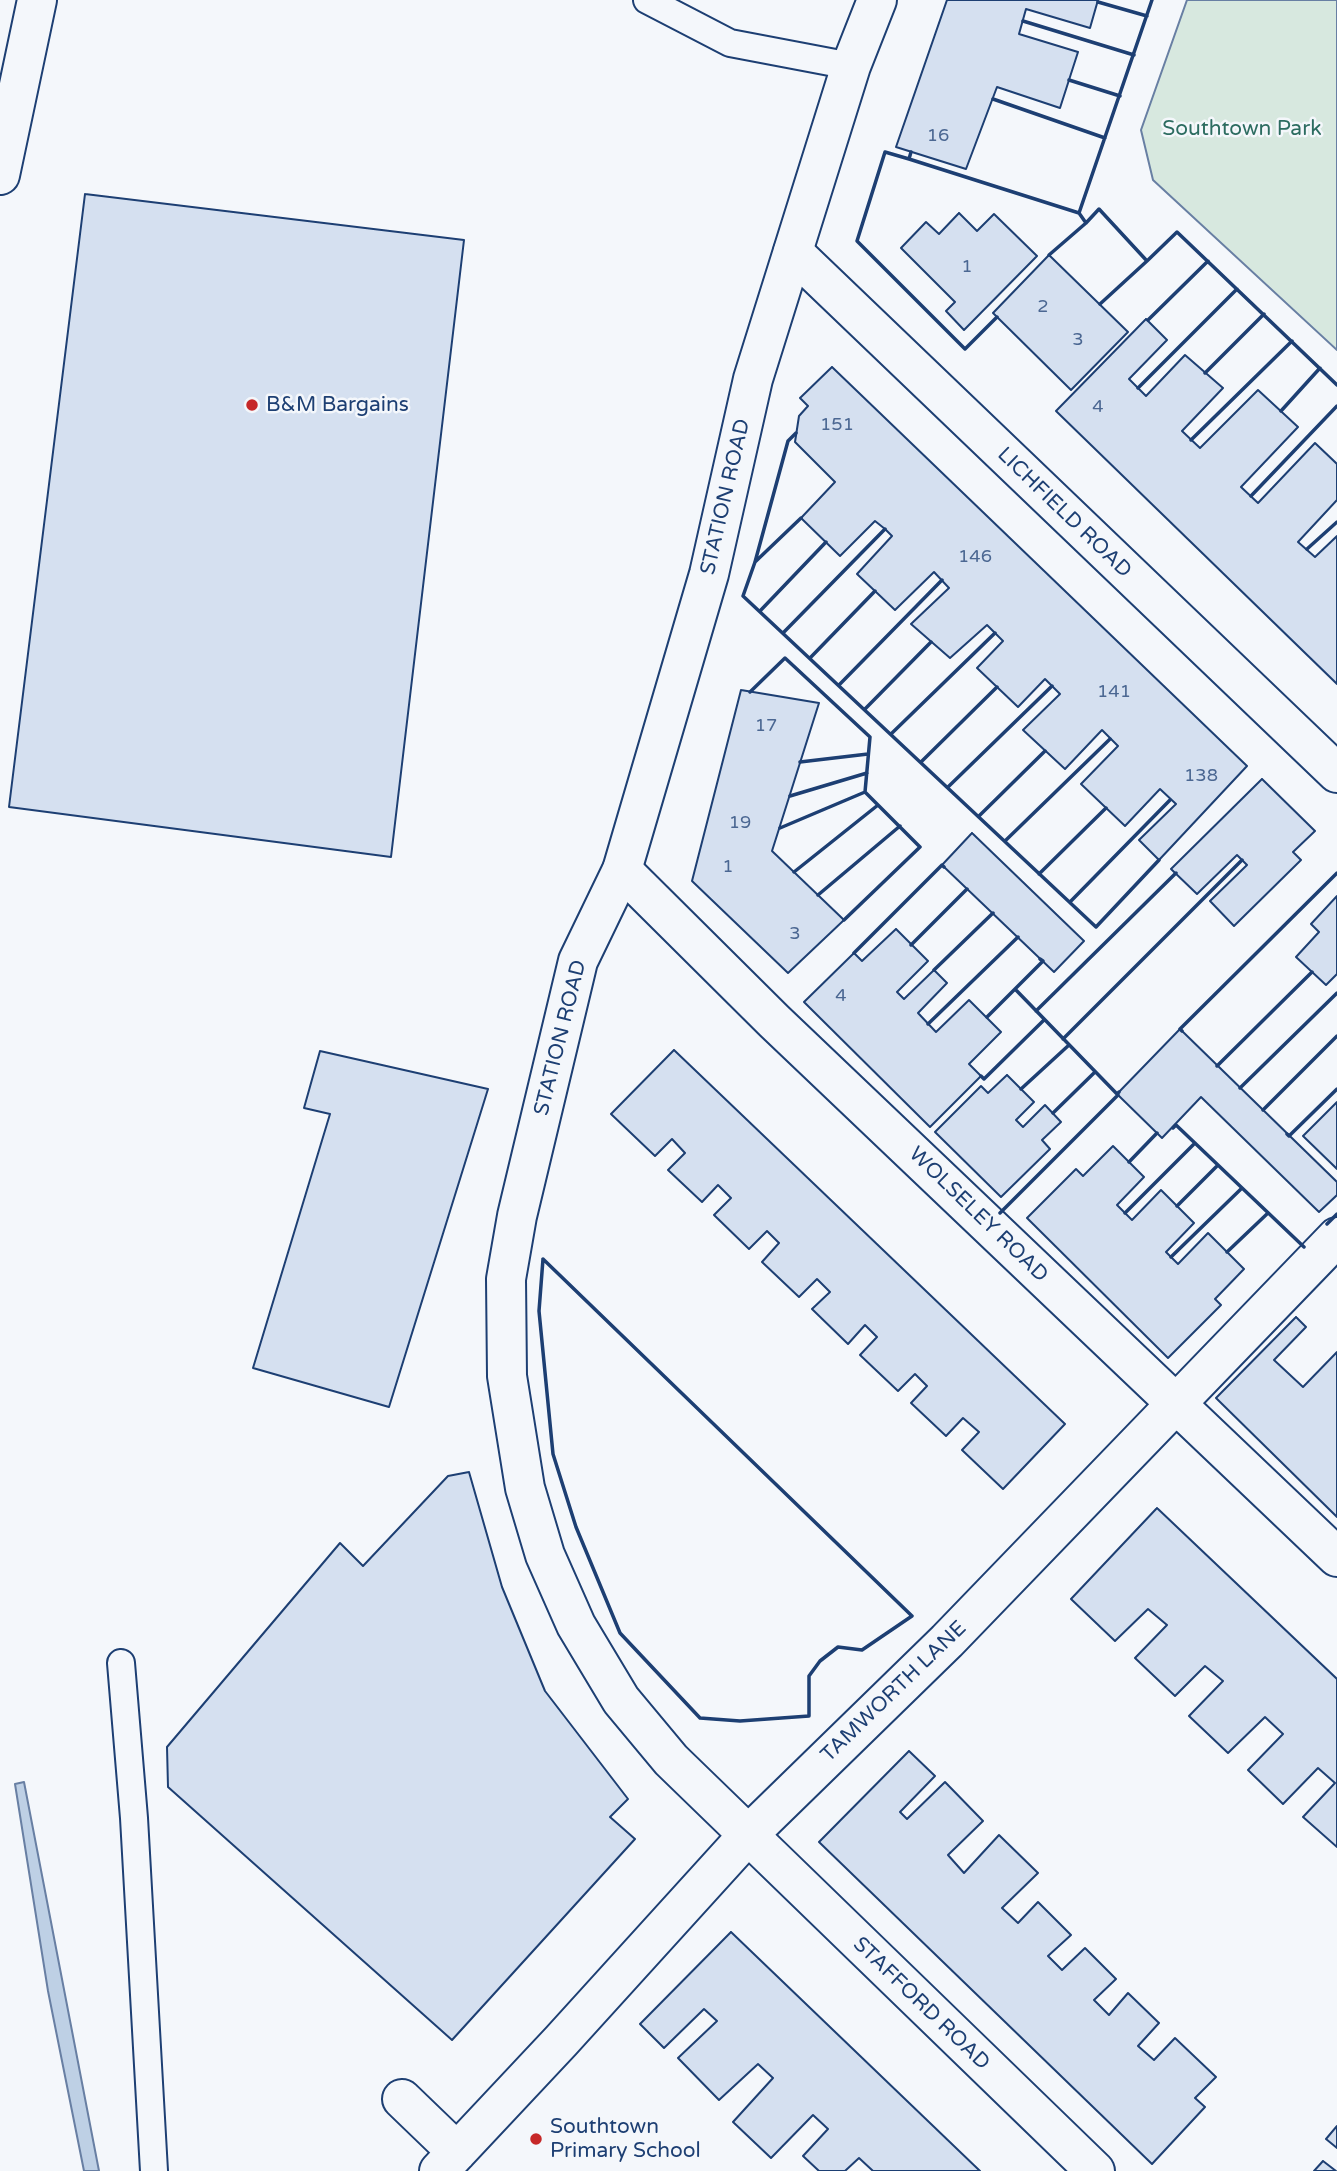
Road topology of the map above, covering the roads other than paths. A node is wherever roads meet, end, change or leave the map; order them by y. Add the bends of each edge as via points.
1 (37, 0) edge
2 (647, 0) edge
3 (877, 0) edge
4 (852, 66) junction
5 (0, 174) edge
6 (793, 252) junction
7 (1337, 773) edge
8 (622, 870) junction
9 (1337, 1237) edge
10 (1177, 1405) junction
11 (1337, 1557) edge
12 (121, 1663) dead end
13 (748, 1835) junction
14 (402, 2099) dead end
15 (448, 2162) edge
16 (154, 2171) edge
17 (1095, 2171) edge

1 - 5 street
2 - 4 lane via 730,43
3 - 4 street, STATION ROAD
4 - 6 street, STATION ROAD
6 - 7 street, LICHFIELD ROAD
6 - 8 street, STATION ROAD via 753,379 709,574
8 - 10 street, WOLSELEY ROAD
8 - 13 street, STATION ROAD via 578,961 517,1216 506,1279 507,1376 525,1488 545,1555 576,1625 621,1700 671,1760
9 - 10 street, TAMWORTH LANE
10 - 11 street, WOLSELEY ROAD
10 - 13 street, TAMWORTH LANE via 947,1642
12 - 16 lane
13 - 15 street, TAMWORTH LANE
13 - 17 street, STAFFORD ROAD
14 - 15 street, TAMWORTH LANE

